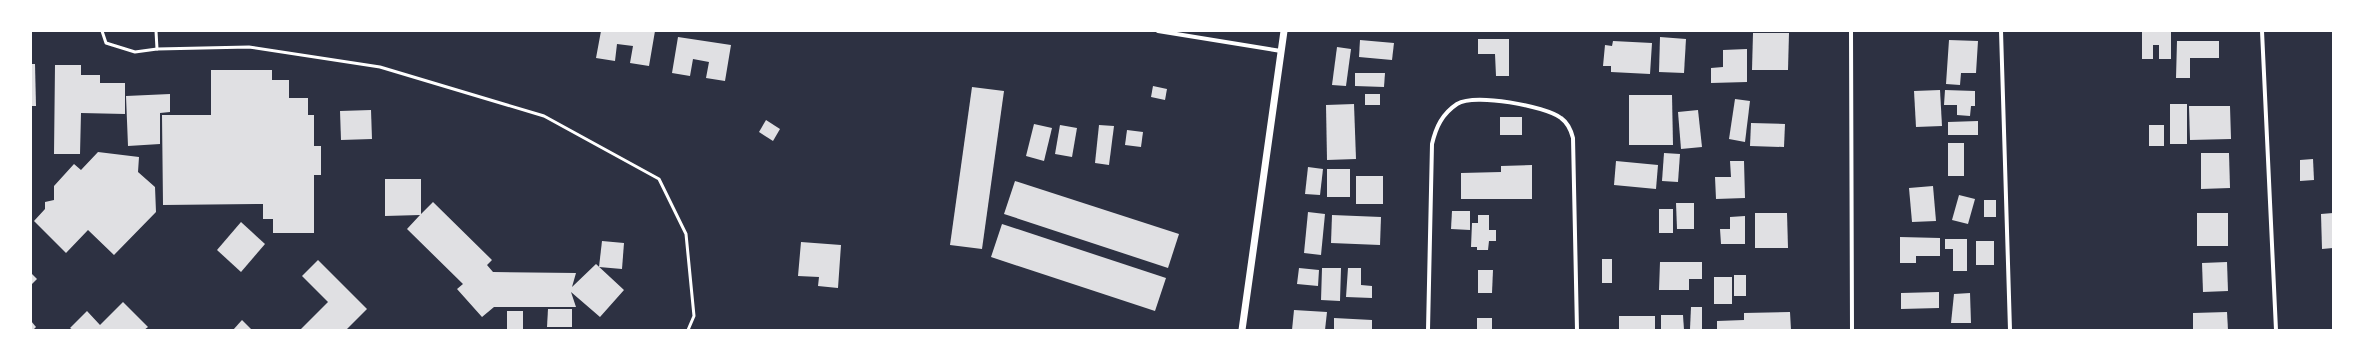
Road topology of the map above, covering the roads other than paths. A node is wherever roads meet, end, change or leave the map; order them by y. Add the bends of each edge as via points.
1 (102, 31) edge
2 (156, 31) edge
3 (1158, 31) edge
4 (1284, 31) edge
5 (1851, 31) edge
6 (2001, 31) edge
7 (2262, 31) edge
8 (157, 49) junction
9 (1281, 51) junction
10 (688, 330) edge
11 (1242, 330) edge
12 (1428, 330) edge
13 (1577, 330) edge
14 (1852, 330) edge
15 (2010, 330) edge
16 (2276, 330) edge

1 - 8 lane via 106,43 135,52
2 - 8 lane
3 - 9 street
4 - 9 street
5 - 14 street
6 - 15 street
7 - 16 street
8 - 10 lane via 249,47 380,67 544,116 659,180 686,234 694,316
9 - 11 street
12 - 13 street via 1434,137 1437,124 1457,104 1468,100 1489,99 1560,117 1570,128 1573,138

